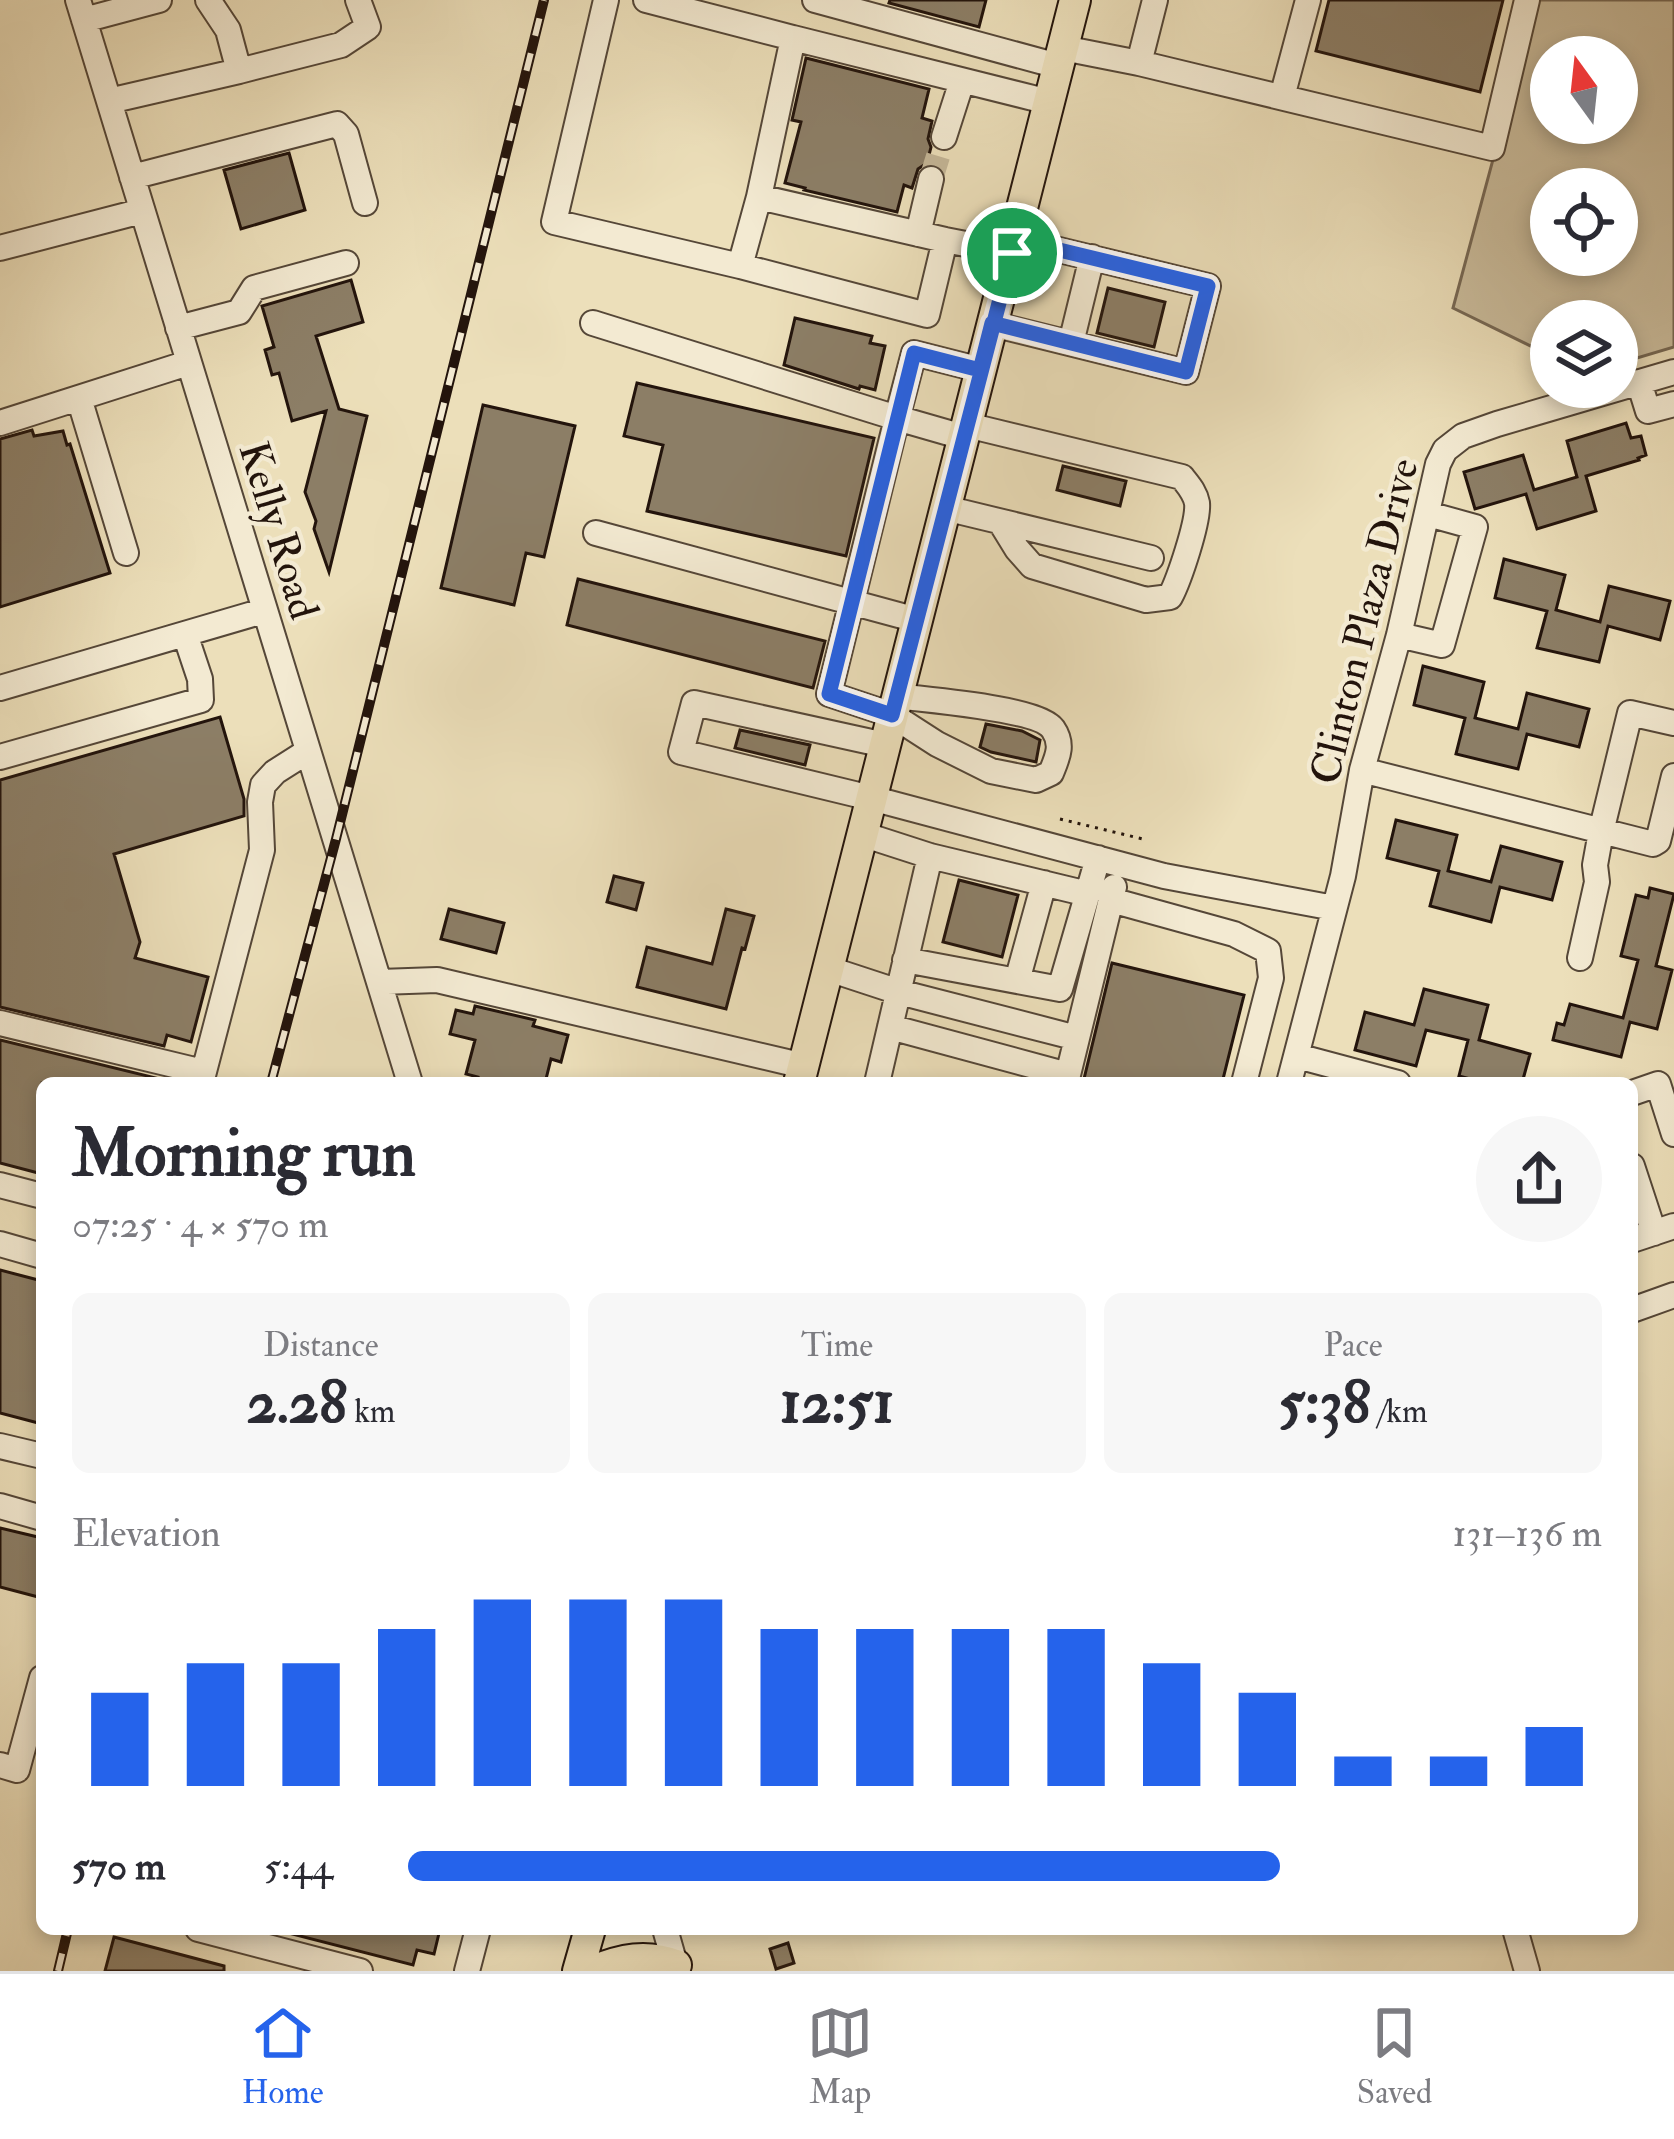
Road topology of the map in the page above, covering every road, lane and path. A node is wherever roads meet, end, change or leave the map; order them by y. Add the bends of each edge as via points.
1 (159, 0) edge
2 (208, 0) edge
3 (358, 0) edge
4 (606, 0) edge
5 (646, 0) edge
6 (815, 0) edge
7 (1075, 0) edge
8 (1155, 0) edge
9 (1308, 0) edge
10 (1527, 0) edge
11 (81, 10) edge
12 (794, 38) junction
13 (1061, 57) junction
14 (1139, 63) junction
15 (238, 71) junction
16 (962, 81) junction
17 (1282, 98) junction
18 (109, 101) junction
19 (1049, 102) junction
20 (944, 136) tunnel mouth
21 (132, 177) junction
22 (931, 179) tunnel mouth
23 (759, 196) junction
24 (365, 203) dead end
25 (142, 211) junction
26 (918, 234) junction
27 (945, 240) junction
28 (0, 248) edge
29 (1012, 253) junction
30 (1092, 256) junction
31 (346, 263) dead end
32 (740, 266) junction
33 (593, 322) dead end
34 (992, 323) junction
35 (178, 328) junction
36 (1071, 343) junction
37 (188, 363) junction
38 (980, 370) junction
39 (1674, 371) edge
40 (1639, 382) junction
41 (79, 398) junction
42 (1674, 404) edge
43 (897, 418) junction
44 (0, 423) edge
45 (965, 431) junction
46 (945, 508) junction
47 (1428, 514) junction
48 (1001, 523) junction
49 (596, 533) dead end
50 (126, 553) dead end
51 (1150, 558) dead end
52 (850, 603) junction
53 (263, 611) junction
54 (916, 620) junction
55 (185, 634) junction
56 (1399, 635) junction
57 (0, 688) edge
58 (891, 719) junction
59 (1674, 723) edge
60 (308, 752) junction
61 (0, 757) edge
62 (1362, 770) junction
63 (1674, 776) edge
64 (871, 798) junction
65 (1060, 819) dead end
66 (1600, 832) junction
67 (862, 834) junction
68 (1147, 841) dead end
69 (930, 856) junction
70 (1109, 861) junction
71 (1045, 883) junction
72 (1100, 897) junction
73 (1334, 908) junction
74 (1580, 958) dead end
75 (905, 960) junction
76 (829, 969) junction
77 (1016, 981) junction
78 (380, 982) junction
79 (899, 992) junction
80 (0, 1023) edge
81 (890, 1027) junction
82 (1077, 1038) junction
83 (1297, 1056) junction
84 (801, 1075) edge
85 (198, 1077) edge
86 (202, 1077) edge
87 (408, 1077) edge
88 (878, 1077) edge
89 (1060, 1077) edge
90 (1067, 1077) edge
91 (1246, 1077) edge
92 (1291, 1077) edge
93 (1363, 1077) edge
94 (1638, 1092) edge
95 (1674, 1135) edge
96 (0, 1184) edge
97 (1638, 1185) edge
98 (36, 1194) edge
99 (1653, 1233) edge
100 (0, 1244) edge
101 (36, 1254) edge
102 (1674, 1295) edge
103 (1638, 1308) edge
104 (0, 1445) edge
105 (36, 1454) edge
106 (0, 1506) edge
107 (36, 1516) edge
108 (36, 1700) edge
109 (0, 1766) edge
110 (221, 1935) edge
111 (476, 1935) edge
112 (588, 1935) edge
113 (667, 1935) edge
114 (1517, 1935) edge
115 (677, 1968) edge
116 (360, 1971) edge
117 (467, 1971) edge
118 (578, 1971) edge
119 (592, 1971) edge
120 (1527, 1971) edge

1 - 11 street
2 - 15 street via 228,30
3 - 15 street via 368,27 341,45
4 - 32 street via 554,221
5 - 12 street
6 - 13 street
7 - 13 main road
8 - 14 street
9 - 17 street
10 - 17 street via 1492,148
11 - 18 street, Kelly Road
12 - 16 street
12 - 23 street
13 - 14 street
13 - 19 main road
14 - 17 street
15 - 18 street
16 - 19 street
16 - 20 street
18 - 21 street, Kelly Road
19 - 29 main road
21 - 24 street via 337,124
21 - 25 street, Kelly Road
22 - 26 street
23 - 26 street
23 - 32 street
25 - 28 street
25 - 35 street, Kelly Road
26 - 27 street
27 - 29 street
27 - 32 street via 927,315
29 - 30 street via 1051,248
29 - 34 main road
30 - 36 street
30 - 36 street via 1208,286 1186,372
31 - 35 street via 254,288 238,312
33 - 43 street
34 - 36 street
34 - 38 main road
35 - 37 street, Kelly Road
37 - 41 street
37 - 53 street, Kelly Road
38 - 43 street via 914,353
38 - 45 main road
39 - 40 street, Clinton Plaza Drive
40 - 42 street via 1648,411
40 - 47 street, Clinton Plaza Drive via 1453,442 1438,464
41 - 44 street
41 - 50 street
43 - 45 street
43 - 52 street
45 - 46 main road
45 - 48 street via 1182,477 1198,506 1170,597 1146,600 1032,566
46 - 48 street
46 - 54 main road
47 - 56 street, Clinton Plaza Drive
47 - 56 street via 1475,527 1442,645
48 - 51 street
49 - 52 street
52 - 54 street
52 - 58 street via 829,694
53 - 55 street
53 - 60 street, Kelly Road
54 - 58 main road
55 - 57 street
55 - 61 street via 200,700
56 - 62 street, Clinton Plaza Drive
58 - 58 street via 991,771 1036,780 1051,773 1060,748 1042,719 1005,710
58 - 64 main road
58 - 64 street via 694,703 681,752
59 - 66 street via 1630,712
60 - 78 street, Kelly Road
60 - 86 street via 263,785 262,850
62 - 66 street
62 - 73 street, Clinton Plaza Drive
63 - 66 street via 1658,841
64 - 67 main road
64 - 70 street
65 - 68 path
66 - 74 street
67 - 69 street
67 - 76 main road
69 - 71 street
69 - 75 street
70 - 72 street
70 - 73 street
71 - 72 street
71 - 77 street
72 - 77 street via 1060,989
72 - 82 street
72 - 91 street via 1268,951 1271,978
73 - 83 street, Clinton Plaza Drive
75 - 77 street
75 - 79 street
76 - 79 street
76 - 84 main road
78 - 84 street via 436,980
78 - 87 street, Kelly Road
79 - 81 street
79 - 82 street
80 - 85 street
81 - 88 street
81 - 89 street
82 - 90 street
83 - 92 street, Clinton Plaza Drive
83 - 93 street
94 - 95 street via 1658,1084
96 - 98 street
97 - 99 street
100 - 101 street
102 - 103 street
104 - 105 street
106 - 107 street
108 - 109 street via 17,1770
110 - 116 street
111 - 117 street
112 - 118 main road
113 - 115 street
114 - 120 street
115 - 119 main road via 641,1957

